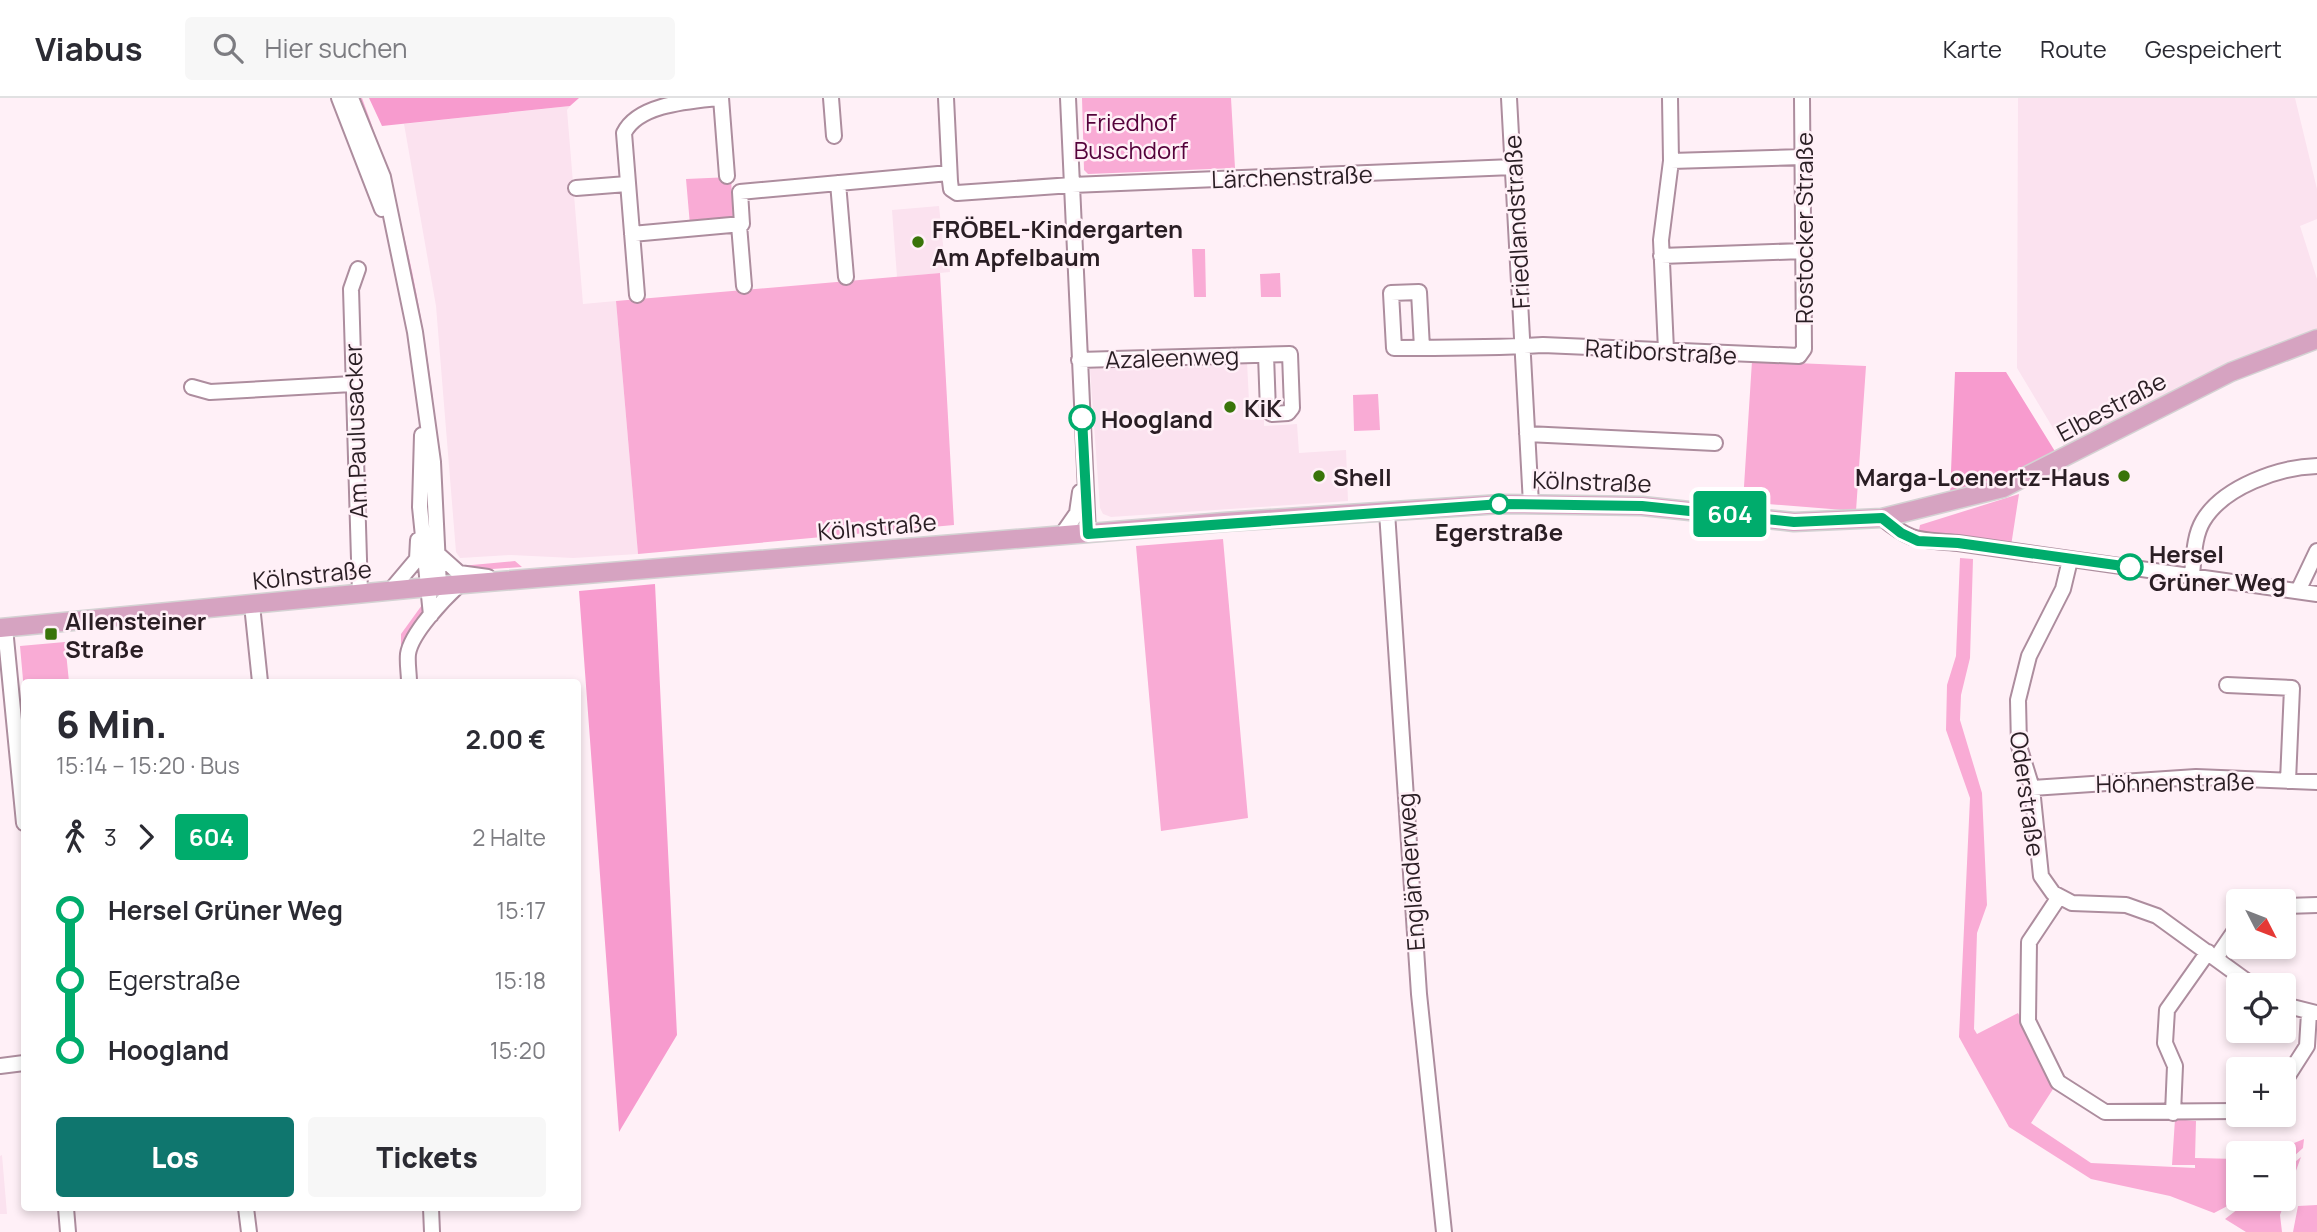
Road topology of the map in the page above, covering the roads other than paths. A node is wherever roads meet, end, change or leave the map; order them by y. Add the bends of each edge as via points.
1 (339, 98) edge
2 (351, 98) edge
3 (719, 98) edge
4 (831, 98) edge
5 (946, 98) edge
6 (1068, 98) edge
7 (1509, 98) edge
8 (1670, 98) edge
9 (1802, 98) edge
10 (834, 136) dead end
11 (1802, 157) junction
12 (1671, 161) junction
13 (1513, 167) junction
14 (949, 173) junction
15 (727, 176) dead end
16 (838, 183) junction
17 (626, 184) junction
18 (1072, 185) junction
19 (576, 188) dead end
20 (739, 225) junction
21 (632, 234) junction
22 (1803, 251) junction
23 (1661, 256) junction
24 (402, 267) junction
25 (358, 269) dead end
26 (846, 278) dead end
27 (744, 286) dead end
28 (637, 295) dead end
29 (2317, 339) edge
30 (1522, 346) junction
31 (1422, 348) dead end
32 (1666, 350) junction
33 (1266, 355) dead end
34 (1799, 356) joint
35 (1079, 360) junction
36 (352, 384) junction
37 (192, 387) dead end
38 (423, 405) junction
39 (1527, 434) junction
40 (1714, 443) dead end
41 (2317, 466) edge
42 (1084, 470) junction
43 (1531, 504) junction
44 (420, 507) junction
45 (1387, 512) junction
46 (1904, 514) junction
47 (1759, 517) joint
48 (1882, 518) junction
49 (1088, 534) junction
50 (1061, 536) junction
51 (1932, 541) junction
52 (2317, 551) edge
53 (440, 556) junction
54 (2070, 560) junction
55 (2192, 574) junction
56 (514, 581) junction
57 (459, 584) junction
58 (434, 587) junction
59 (390, 591) junction
60 (2298, 592) junction
61 (360, 593) junction
62 (2317, 594) edge
63 (252, 605) junction
64 (431, 615) junction
65 (2, 628) edge
66 (260, 679) edge
67 (409, 679) edge
68 (2227, 685) dead end
69 (2288, 781) junction
70 (2317, 782) edge
71 (2032, 788) junction
72 (21, 796) edge
73 (2059, 897) junction
74 (2317, 905) edge
75 (2296, 906) edge
76 (2226, 939) edge
77 (2212, 955) junction
78 (2236, 973) edge
79 (2296, 1008) edge
80 (2313, 1013) edge
81 (21, 1063) edge
82 (2296, 1064) edge
83 (0, 1066) edge
84 (2226, 1111) edge
85 (2173, 1113) junction
86 (66, 1211) edge
87 (246, 1211) edge
88 (431, 1211) edge
89 (68, 1232) edge
90 (249, 1232) edge
91 (432, 1232) edge
92 (1444, 1232) edge

1 - 24 street
2 - 24 street via 383,177
3 - 15 street
3 - 17 street via 674,102 629,125 623,139
4 - 10 street
5 - 14 street
6 - 18 street
7 - 13 street, Friedlandstraße
8 - 12 street
9 - 11 street, Rostocker Straße
11 - 12 street
11 - 22 street, Rostocker Straße
12 - 23 street
13 - 18 street, Lärchenstraße
13 - 30 street, Friedlandstraße
14 - 16 street
14 - 18 street, Lärchenstraße via 951,189 957,193
16 - 20 street via 740,192
16 - 26 street
17 - 19 street
17 - 21 street
18 - 35 street
20 - 21 street
20 - 27 street
21 - 28 street
22 - 23 street
22 - 34 street, Rostocker Straße via 1804,349
23 - 32 street
24 - 38 street
25 - 36 street, Am Paulusacker via 351,289
29 - 46 main road, Elbestraße via 2231,372 2003,488
30 - 31 street, Friedlandstraße
30 - 32 street, Ratiborstraße
30 - 39 street, Friedlandstraße
32 - 34 street, Ratiborstraße
33 - 35 street, Azaleenweg
35 - 42 street
36 - 37 street via 210,392
36 - 61 street, Am Paulusacker
38 - 44 street
38 - 53 street via 433,462
39 - 40 street
39 - 43 street, Friedlandstraße
41 - 55 street via 2266,478 2214,507 2198,535
42 - 49 street
42 - 50 street via 1077,513
43 - 45 main road, Kölnstraße
43 - 47 main road, Kölnstraße via 1642,506
44 - 58 street
44 - 59 street via 417,559
45 - 49 main road, Kölnstraße
45 - 92 street, Engländerweg via 1419,994
46 - 48 main road, Elbestraße
46 - 51 street via 1917,535
47 - 48 main road, Elbestraße via 1835,522
48 - 51 street via 1910,539
49 - 50 main road, Kölnstraße
50 - 56 main road, Kölnstraße
51 - 54 street
52 - 60 street
53 - 56 street via 459,573
53 - 58 street
54 - 55 street
54 - 71 street, Oderstraße via 2063,589 2029,656 2020,687 2019,746
55 - 60 street
56 - 57 main road, Kölnstraße
57 - 58 main road, Kölnstraße
57 - 64 street
58 - 59 main road, Kölnstraße
58 - 64 street
59 - 61 main road, Kölnstraße
60 - 62 street
61 - 63 main road, Kölnstraße
63 - 65 main road, Kölnstraße
63 - 66 street
64 - 67 street via 408,652
65 - 72 street
68 - 69 street via 2292,688
69 - 70 street, Höhnenstraße
69 - 71 street, Höhnenstraße via 2196,777
71 - 73 street, Oderstraße via 2038,864 2043,880
73 - 77 street via 2085,905 2126,905 2157,916
73 - 85 street via 2029,942 2028,1021 2058,1082 2105,1112
74 - 75 street
76 - 77 street
77 - 78 street
77 - 85 street via 2168,1010 2165,1043 2175,1066
79 - 80 street
80 - 82 street via 2308,1046
81 - 83 street
84 - 85 street
86 - 89 street
87 - 90 street
88 - 91 street

